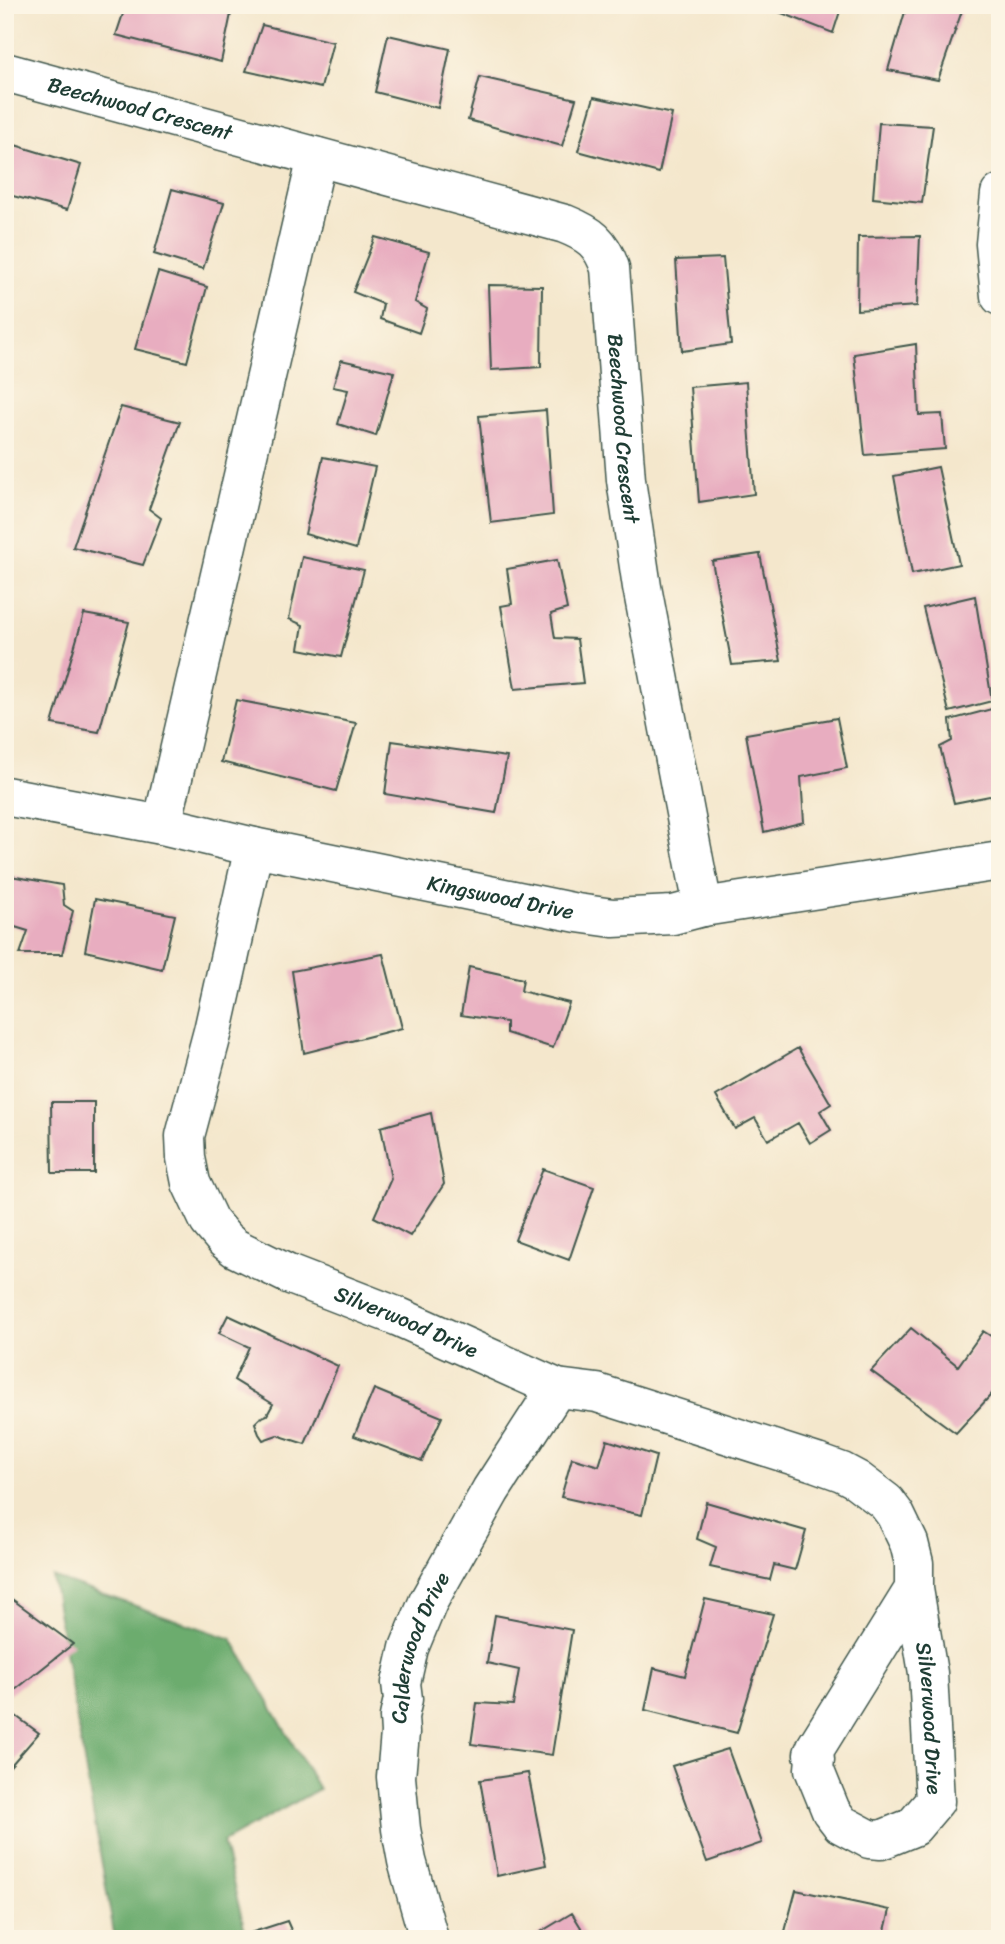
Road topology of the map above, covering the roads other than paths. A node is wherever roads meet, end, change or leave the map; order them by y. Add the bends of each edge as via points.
1 (5, 72) edge
2 (317, 157) junction
3 (1000, 194) edge
4 (1000, 296) edge
5 (5, 796) edge
6 (162, 825) junction
7 (254, 847) junction
8 (1000, 861) edge
9 (703, 908) junction
10 (557, 1388) junction
11 (914, 1589) junction
12 (429, 1939) edge

1 - 2 street, Beechwood Crescent
2 - 6 street
2 - 9 street, Beechwood Crescent via 565,224 591,237 606,256 626,480
3 - 4 street via 995,244
5 - 6 street, Kingswood Drive
6 - 7 street, Kingswood Drive
7 - 9 street, Kingswood Drive via 613,918 673,915
7 - 10 street, Silverwood Drive via 185,1136 187,1171 205,1214 235,1248
8 - 9 street, Kingswood Drive
10 - 11 street, Silverwood Drive via 597,1393 857,1480 886,1502 903,1528 914,1563
10 - 12 street, Calderwood Drive via 491,1490 428,1602 409,1648 401,1683 396,1777 407,1861
11 - 11 street, Silverwood Drive via 928,1673 935,1801 913,1827 881,1840 869,1839 841,1824 831,1811 814,1769 813,1754

